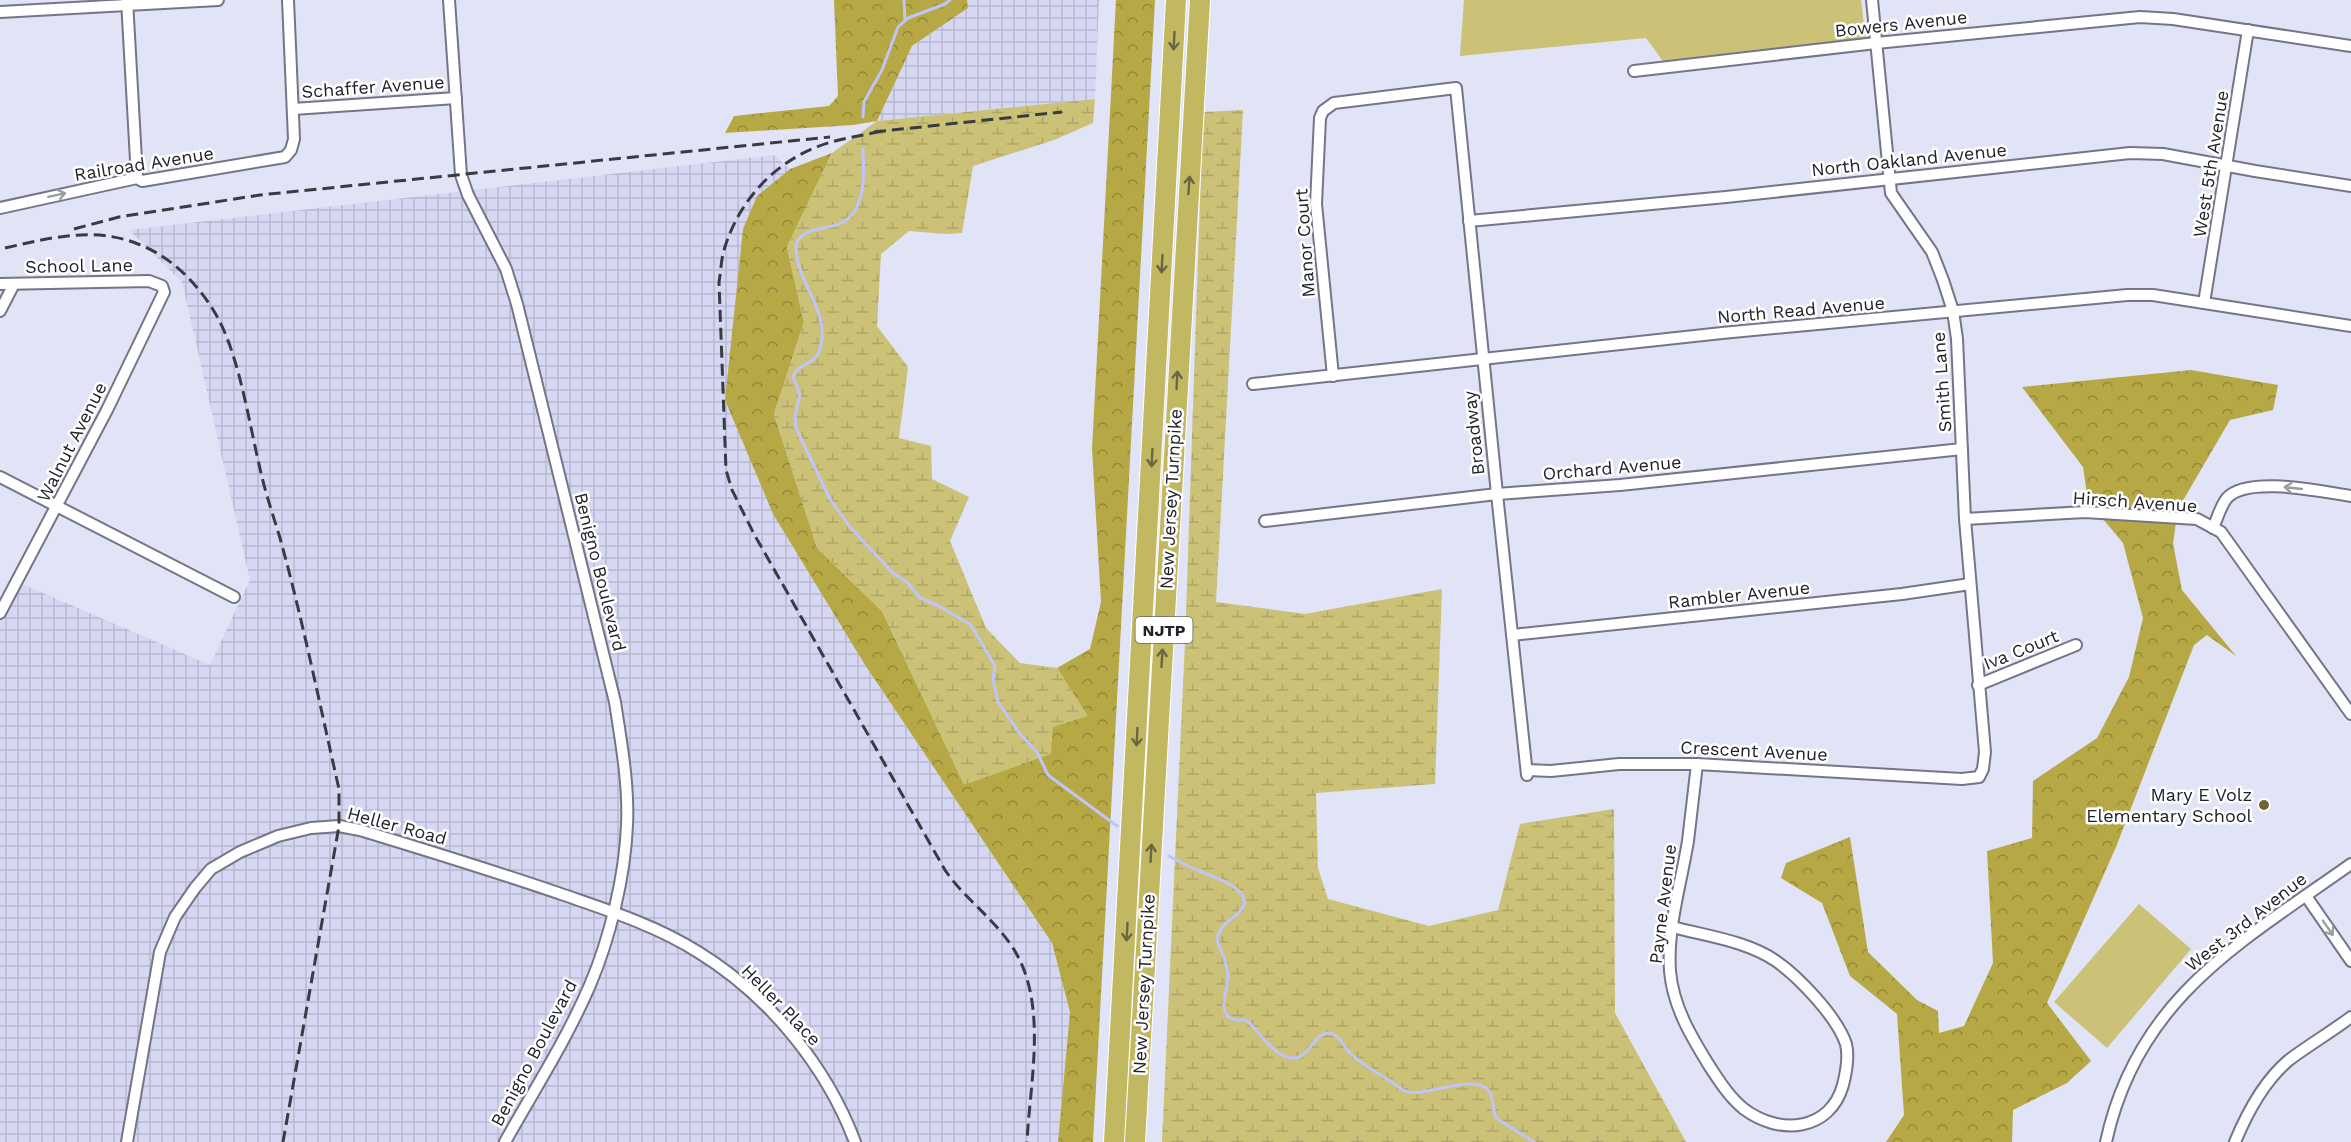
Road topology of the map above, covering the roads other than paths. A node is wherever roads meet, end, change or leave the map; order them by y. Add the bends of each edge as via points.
1 (218, 0) edge
2 (288, 0) edge
3 (449, 0) edge
4 (1176, 0) edge
5 (1200, 0) edge
6 (1872, 0) edge
7 (127, 3) edge
8 (0, 12) edge
9 (2248, 30) junction
10 (1876, 43) junction
11 (2351, 46) edge
12 (1634, 71) dead end
13 (456, 98) junction
14 (293, 109) junction
15 (1325, 109) joint
16 (2227, 166) junction
17 (137, 178) junction
18 (1890, 178) junction
19 (2351, 186) edge
20 (0, 208) edge
21 (1469, 221) junction
22 (0, 284) edge
23 (14, 284) junction
24 (158, 285) joint
25 (2204, 303) junction
26 (1953, 310) junction
27 (0, 311) edge
28 (2351, 326) edge
29 (1483, 358) junction
30 (1333, 376) junction
31 (1253, 384) dead end
32 (1962, 449) junction
33 (0, 477) edge
34 (1497, 494) junction
35 (2351, 496) edge
36 (58, 505) junction
37 (1965, 519) junction
38 (1265, 521) dead end
39 (2213, 528) junction
40 (1970, 584) junction
41 (234, 597) dead end
42 (0, 613) edge
43 (1512, 635) junction
44 (2076, 645) dead end
45 (1978, 684) junction
46 (2351, 714) edge
47 (1697, 764) junction
48 (1527, 773) joint
49 (1980, 777) joint
50 (2351, 864) edge
51 (2306, 896) junction
52 (614, 912) junction
53 (1673, 927) junction
54 (2351, 961) edge
55 (2351, 1017) edge
56 (127, 1142) edge
57 (505, 1142) edge
58 (855, 1142) edge
59 (1114, 1142) edge
60 (1135, 1142) edge
61 (2106, 1142) edge
62 (2235, 1142) edge

1 - 7 street
2 - 14 street
3 - 13 street, Benigno Boulevard
4 -> 59 highway, New Jersey Turnpike / NJTP
60 -> 5 highway, New Jersey Turnpike / NJTP
6 - 10 street, Smith Lane
7 - 8 street
7 - 17 street
9 - 10 street, Bowers Avenue via 2140,18
9 - 11 street, Bowers Avenue
9 - 16 street, West 5th Avenue
10 - 12 street, Bowers Avenue
10 - 18 street, Smith Lane
13 - 14 street, Schaffer Avenue
13 - 52 street, Benigno Boulevard via 461,175 506,269 517,304 615,702 627,823
14 - 17 street, Railroad Avenue via 294,139 285,157 142,181
15 - 21 street, Broadway via 1334,104 1456,88
15 - 30 street, Manor Court via 1320,118 1316,204
16 - 18 street, North Oakland Avenue via 2163,154 2130,153
16 - 19 street, North Oakland Avenue
16 - 25 street, West 5th Avenue
20 -> 17 street, Railroad Avenue
18 - 21 street, North Oakland Avenue
18 - 26 street, Smith Lane via 1891,193 1932,252
21 - 29 street, Broadway
22 - 23 street, School Lane
23 - 24 street, School Lane via 149,281
23 - 27 street
24 - 36 street, Walnut Avenue via 164,292
25 - 26 street, North Read Avenue via 2127,294
25 - 28 street, North Read Avenue
26 - 29 street, North Read Avenue
26 - 32 street, Smith Lane via 1958,339
29 - 30 street, North Read Avenue
29 - 34 street, Broadway
30 - 31 street, North Read Avenue
32 - 34 street, Orchard Avenue
32 - 37 street, Smith Lane
33 - 36 street
34 - 38 street, Orchard Avenue
34 - 43 street, Broadway
35 -> 39 street via 2250,487 2227,498
36 - 41 street
36 - 42 street, Walnut Avenue
37 - 39 street, Hirsch Avenue via 2085,512 2197,519
37 - 40 street, Smith Lane
39 - 46 street, Hirsch Avenue via 2221,532
40 - 43 street, Rambler Avenue
40 - 45 street, Smith Lane
43 - 48 street, Broadway
44 - 45 street, Iva Court
45 - 49 street, Smith Lane via 1985,752
47 - 48 street, Crescent Avenue via 1619,764
47 - 49 street, Crescent Avenue
47 - 53 street, Payne Avenue
50 - 51 street, West 3rd Avenue
51 -> 54 street
51 - 61 street, West 3rd Avenue via 2211,965 2183,992 2136,1059
52 - 56 street, Heller Road via 487,869 339,826 278,836 240,852 212,869 195,888 175,917 160,952
52 - 57 street, Benigno Boulevard via 588,988 570,1026
52 - 58 street, Heller Place via 697,951 764,1005 822,1074
53 - 53 street, Payne Avenue via 1742,945 1775,960 1821,1004 1846,1045 1840,1095 1822,1117 1789,1126 1767,1122 1743,1108 1723,1087 1690,1035 1675,998 1670,971
55 - 62 street via 2288,1062 2244,1120

